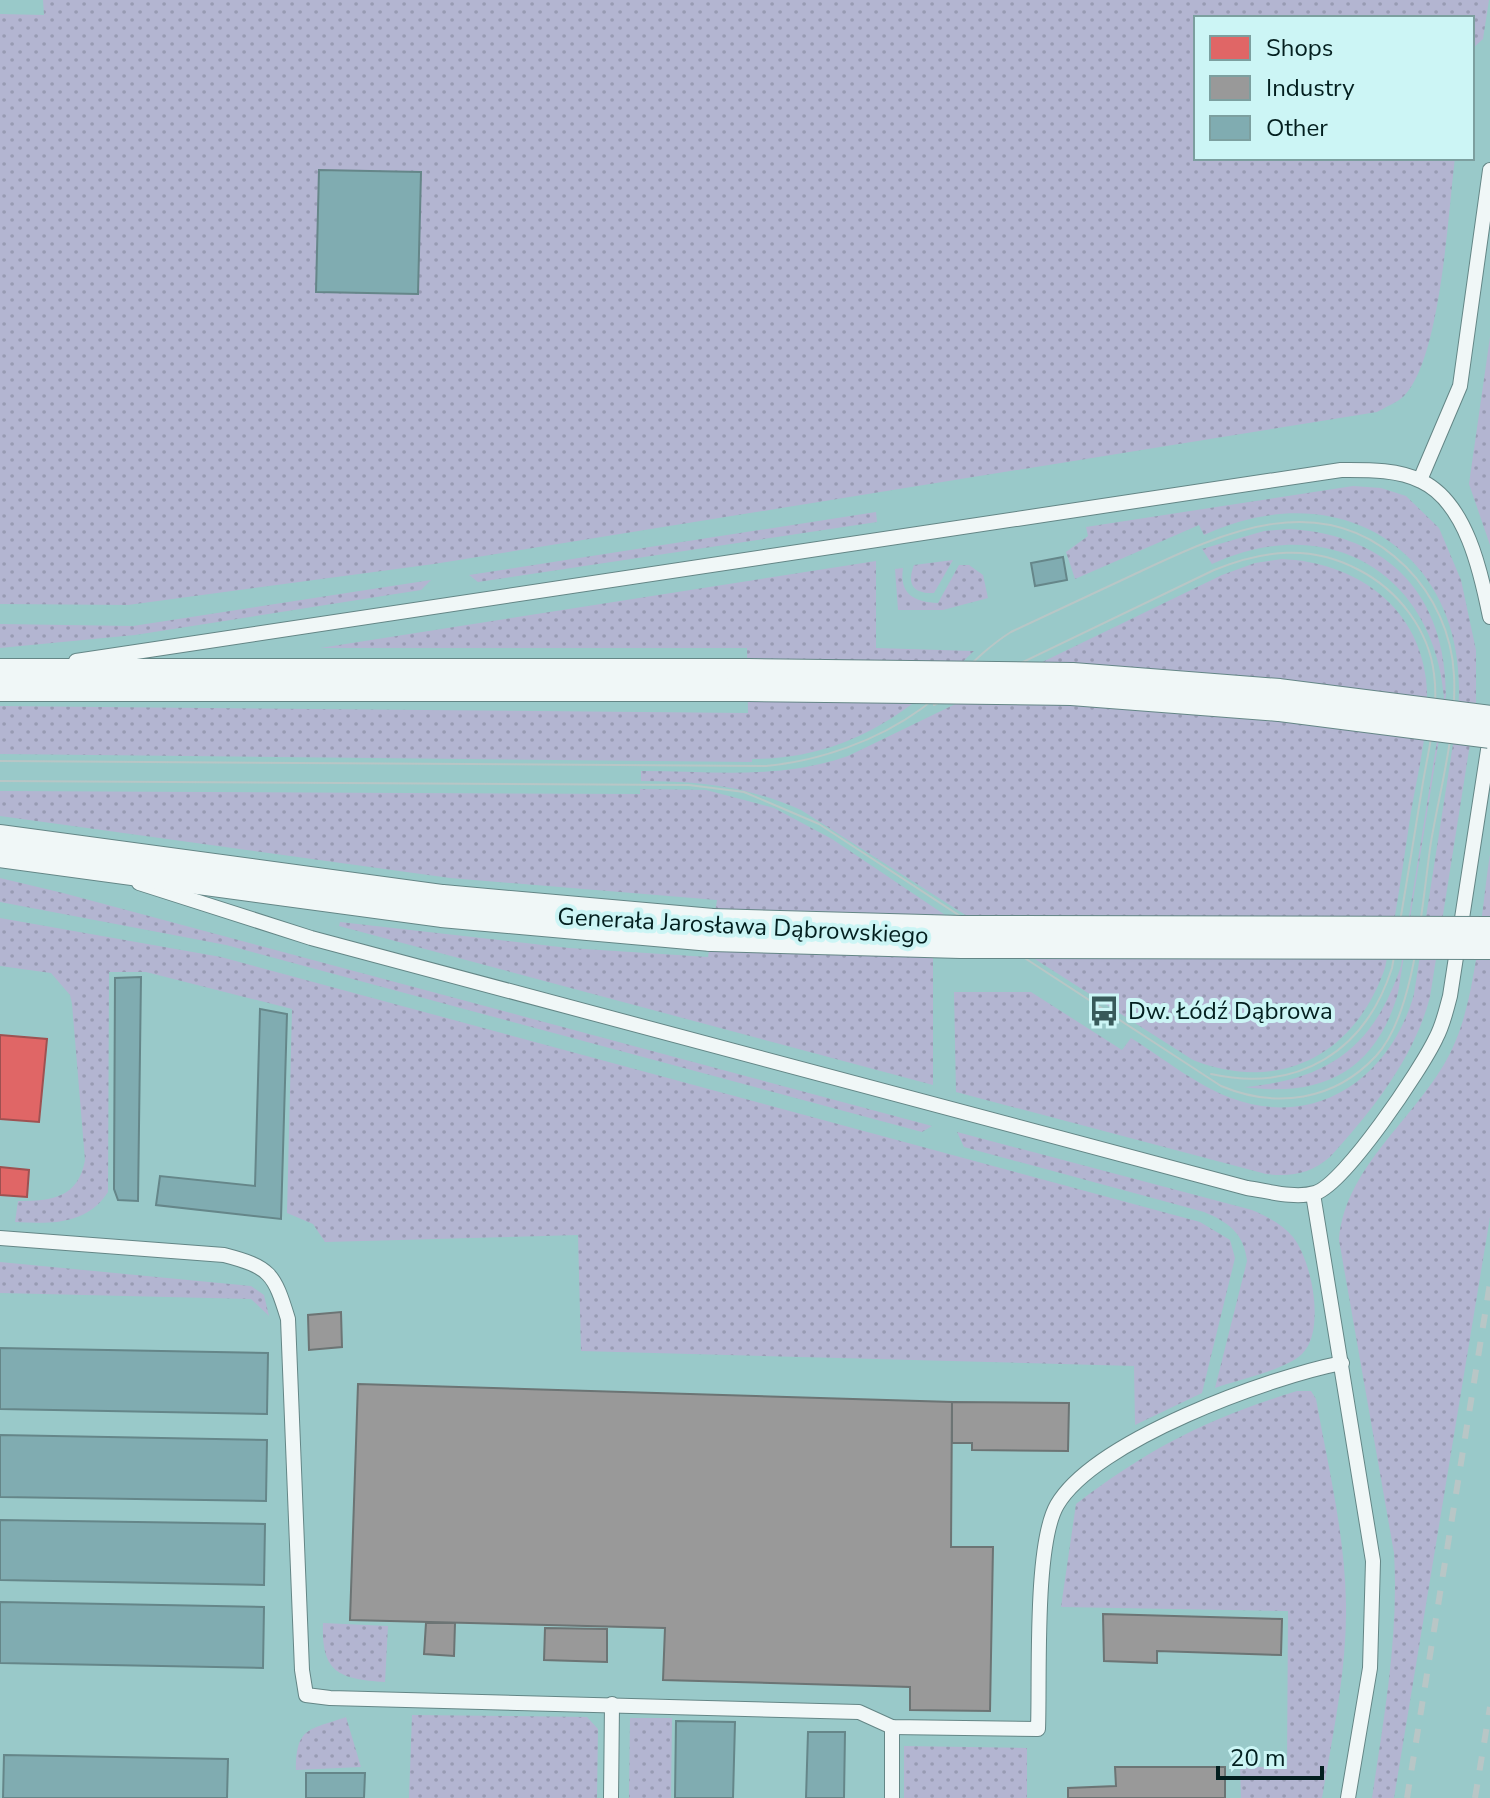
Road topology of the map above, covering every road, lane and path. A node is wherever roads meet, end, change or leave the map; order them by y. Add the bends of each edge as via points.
1 (1490, 170) edge
2 (1420, 480) junction
3 (1490, 617) edge
4 (0, 673) edge
5 (0, 680) edge
6 (1490, 727) edge
7 (1490, 737) edge
8 (0, 846) edge
9 (44, 853) junction
10 (1490, 938) edge
11 (1313, 1194) junction
12 (0, 1238) edge
13 (1342, 1363) junction
14 (612, 1704) junction
15 (892, 1727) junction
16 (611, 1798) edge
17 (892, 1798) edge
18 (1348, 1798) edge

1 - 2 lane via 1460,386
2 - 3 lane via 1454,512
2 - 4 lane via 1383,471 1341,470
5 - 6 main road, bridge via 1072,684 1279,700
7 - 11 lane via 1450,996 1437,1037 1354,1158 1335,1181
8 - 9 main road, Generała Jarosława Dąbrowskiego
9 - 10 main road, Generała Jarosława Dąbrowskiego, bridge via 442,906 712,930 961,937
9 - 11 lane via 311,938 1247,1188
11 - 13 lane
12 - 14 lane via 224,1255 260,1264 279,1288 288,1319 306,1695
13 - 15 lane via 1308,1369 1155,1430 1096,1465 1057,1505 1044,1552 1038,1729
13 - 18 lane via 1373,1561 1370,1668
14 - 15 lane via 859,1712
14 - 16 lane
15 - 17 lane

